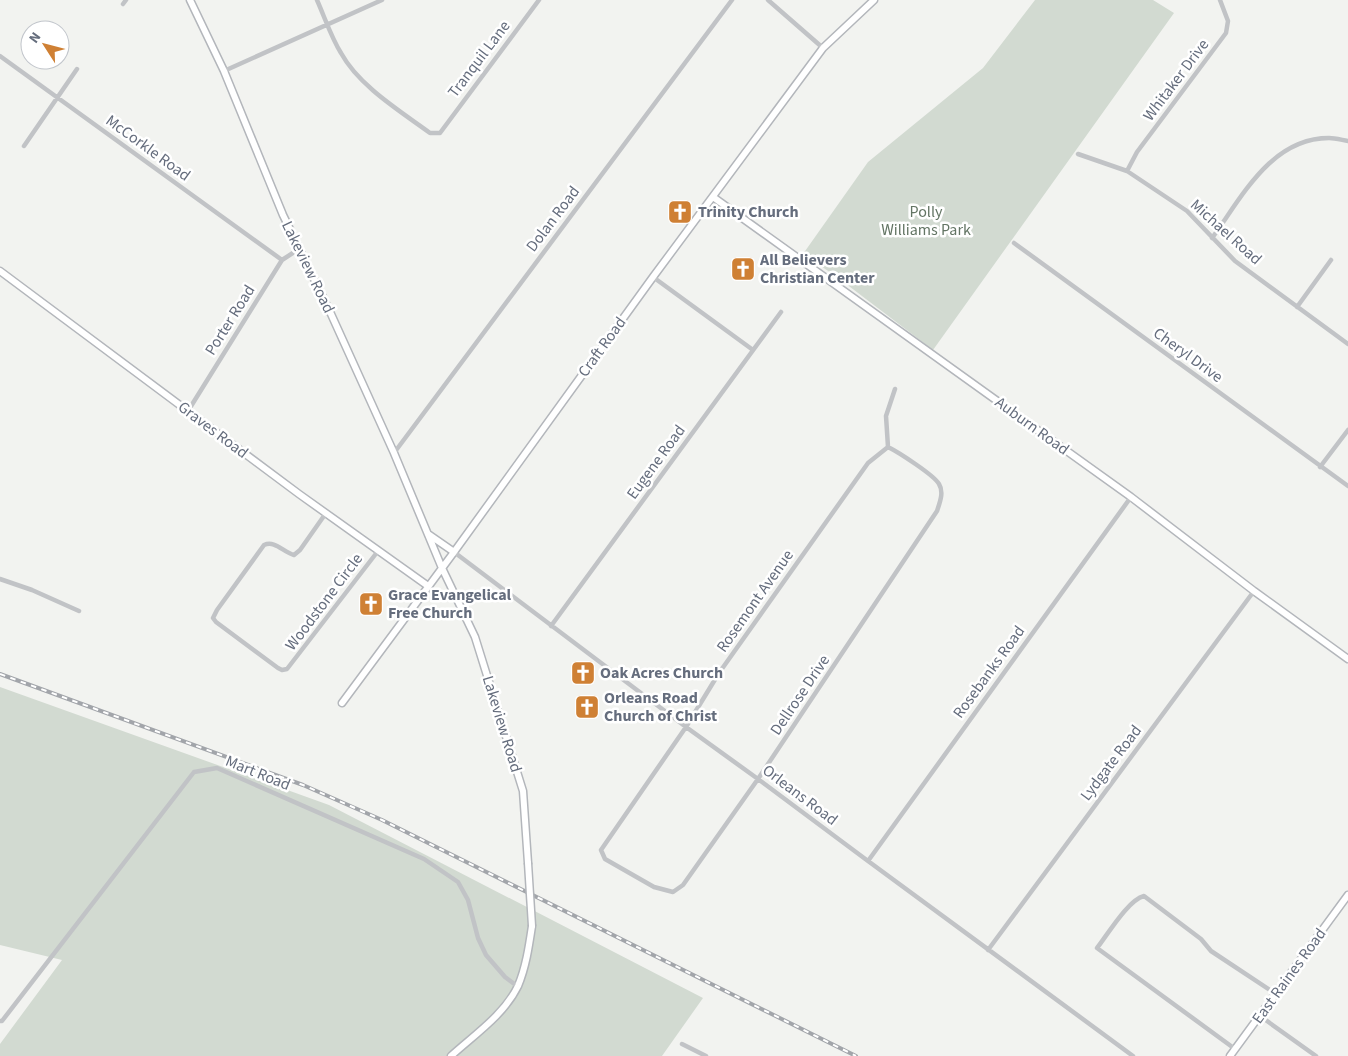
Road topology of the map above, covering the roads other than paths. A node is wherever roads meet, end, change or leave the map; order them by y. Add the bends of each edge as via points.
1 (190, 0) edge
2 (317, 0) edge
3 (382, 0) edge
4 (539, 0) edge
5 (732, 0) edge
6 (768, 0) edge
7 (874, 0) edge
8 (1220, 0) edge
9 (328, 24) junction
10 (824, 48) junction
11 (0, 56) edge
12 (77, 69) dead end
13 (224, 71) junction
14 (57, 98) junction
15 (1348, 141) edge
16 (24, 146) dead end
17 (1078, 154) dead end
18 (1127, 171) junction
19 (713, 197) junction
20 (1212, 238) junction
21 (1014, 243) dead end
22 (299, 249) junction
23 (282, 260) junction
24 (1331, 260) dead end
25 (0, 271) edge
26 (653, 277) junction
27 (1297, 307) junction
28 (781, 312) dead end
29 (1348, 344) edge
30 (753, 350) junction
31 (895, 389) dead end
32 (188, 411) junction
33 (1348, 430) edge
34 (888, 447) junction
35 (394, 453) junction
36 (1320, 467) junction
37 (1348, 486) edge
38 (1131, 498) junction
39 (326, 513) junction
40 (428, 534) junction
41 (378, 551) junction
42 (454, 552) junction
43 (442, 568) junction
44 (0, 579) edge
45 (428, 586) junction
46 (1254, 591) junction
47 (79, 611) dead end
48 (551, 626) junction
49 (1348, 659) edge
50 (342, 703) dead end
51 (686, 727) junction
52 (758, 779) junction
53 (601, 850) joint
54 (868, 861) junction
55 (1348, 895) edge
56 (988, 950) junction
57 (518, 986) junction
58 (1276, 994) junction
59 (1260, 1016) junction
60 (0, 1021) edge
61 (682, 1044) dead end
62 (1235, 1049) junction
63 (451, 1056) edge
64 (706, 1056) edge
65 (1133, 1056) edge
66 (1230, 1056) edge
67 (1316, 1056) edge

1 - 13 street, Lakeview Road
2 - 9 street
3 - 9 street
4 - 9 street, Tranquil Lane via 440,133 430,133 358,76 341,54
5 - 35 street, Dolan Road
6 - 10 street
7 - 10 street, Craft Road
8 - 18 street, Whitaker Drive via 1228,21 1226,34 1137,152
9 - 13 street
10 - 19 street, Craft Road
11 - 14 street, McCorkle Road
12 - 14 street
13 - 22 street, Lakeview Road
14 - 16 street
14 - 23 street, McCorkle Road
15 - 20 street via 1330,138 1303,142 1277,155 1258,174
17 - 18 street, Michael Road
18 - 20 street, Michael Road via 1186,211
19 - 26 street, Craft Road
19 - 38 street, Auburn Road
20 - 27 street, Michael Road via 1235,261
21 - 36 street, Cheryl Drive
22 - 23 street, Porter Road
22 - 35 street, Lakeview Road
23 - 32 street, Porter Road
24 - 27 street
25 - 32 street, Graves Road
26 - 30 street
26 - 42 street, Craft Road
27 - 29 street, Michael Road
28 - 30 street, Eugene Road
30 - 48 street, Eugene Road
31 - 34 street via 886,416
32 - 39 street, Graves Road
33 - 36 street
34 - 51 street, Rosemont Avenue via 868,463 719,673
34 - 52 street, Dellrose Drive via 904,455 939,483 942,496 937,511
35 - 40 street, Lakeview Road
36 - 37 street, Cheryl Drive
38 - 46 street, Auburn Road
38 - 54 street, Rosebanks Road
39 - 41 street, Graves Road
39 - 41 street, Woodstone Circle via 294,555 273,544 264,545 216,610 213,618 216,622 278,668 286,669
40 - 42 street
40 - 43 street, Lakeview Road
41 - 45 street, Graves Road
42 - 43 street, Craft Road
42 - 48 street, Orleans Road
43 - 45 street, Craft Road
43 - 57 street, Lakeview Road, bridge via 475,637 523,791 532,926
44 - 47 street
45 - 50 street, Craft Road
46 - 49 street, Auburn Road
46 - 56 street, Lydgate Road
48 - 51 street, Orleans Road
51 - 52 street, Orleans Road
51 - 53 street, Rosemont Avenue
52 - 53 street, Dellrose Drive via 683,885 673,892 654,887 605,860
52 - 54 street, Orleans Road
54 - 56 street, Orleans Road
55 - 58 street, East Raines Road
56 - 65 street, Orleans Road
57 - 60 street, Mart Road via 505,977 486,955 468,900 458,882 424,859 217,768 194,772
57 - 63 street via 492,1021
58 - 59 street, East Raines Road
58 - 62 street via 1211,951 1201,939 1144,896 1131,905 1097,948
59 - 62 street, East Raines Road
59 - 67 street
61 - 64 street
62 - 66 street, East Raines Road

